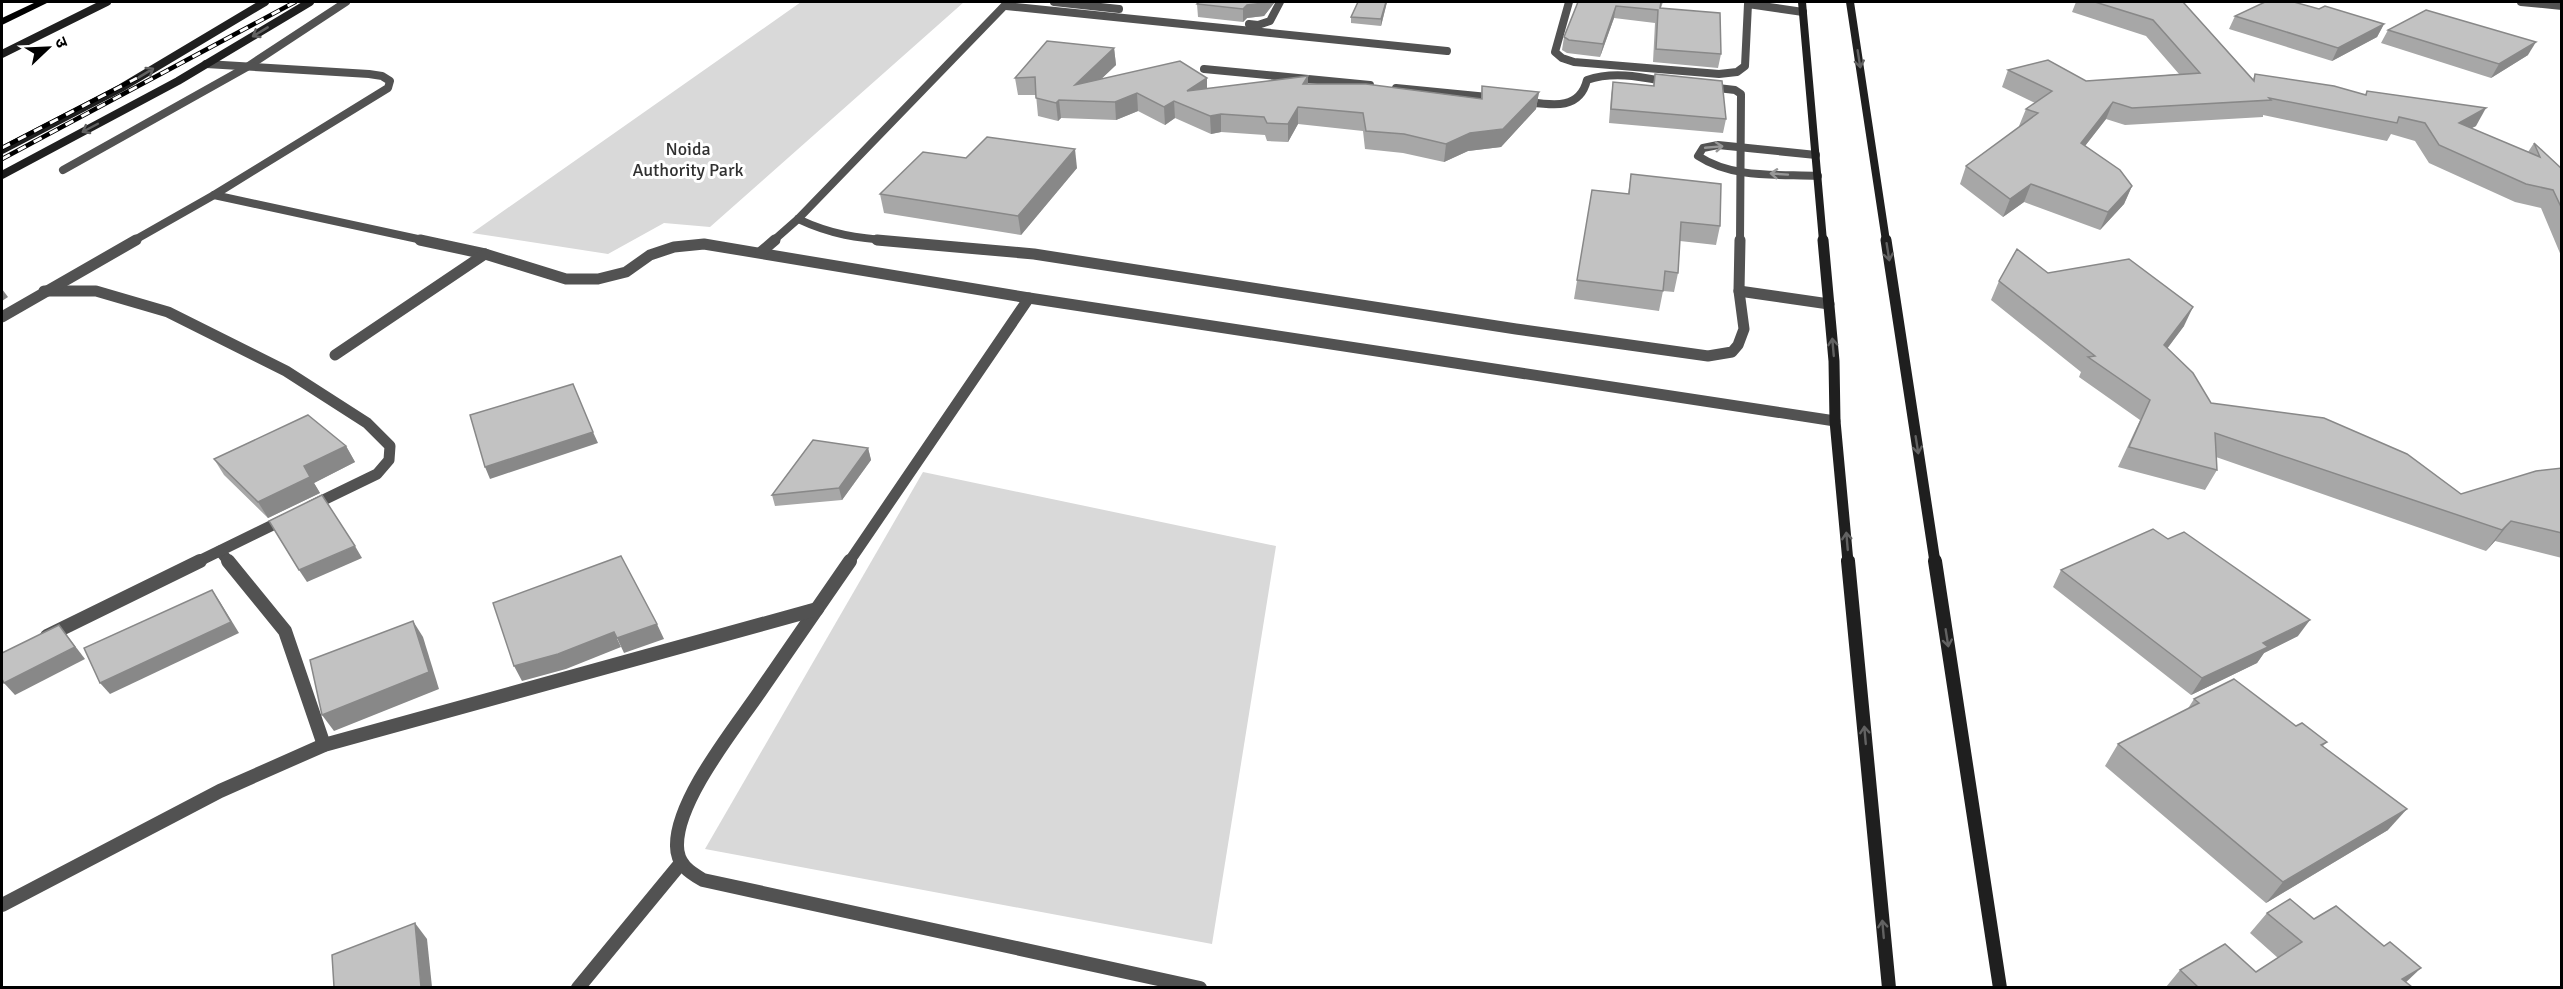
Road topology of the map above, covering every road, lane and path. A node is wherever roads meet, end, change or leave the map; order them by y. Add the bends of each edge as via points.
1 (44, 2) edge
2 (107, 2) edge
3 (265, 2) edge
4 (310, 2) edge
5 (346, 2) edge
6 (1054, 2) edge
7 (1280, 2) edge
8 (1569, 2) edge
9 (1850, 2) edge
10 (2520, 2) edge
11 (1748, 3) edge
12 (1007, 4) edge
13 (2562, 6) edge
14 (1803, 7) edge
15 (2, 22) edge
16 (1447, 51) dead end
17 (2, 54) edge
18 (206, 64) junction
19 (247, 66) junction
20 (1204, 69) dead end
21 (1680, 83) edge
22 (1379, 86) edge
23 (1702, 86) edge
24 (1391, 87) edge
25 (1740, 147) junction
26 (2, 150) edge
27 (1816, 155) junction
28 (63, 170) dead end
29 (1740, 171) junction
30 (2, 175) edge
31 (1818, 176) junction
32 (214, 195) junction
33 (798, 219) junction
34 (761, 252) junction
35 (485, 254) junction
36 (44, 291) junction
37 (1739, 291) junction
38 (1029, 298) junction
39 (1829, 304) junction
40 (2, 317) edge
41 (335, 355) dead end
42 (1835, 421) junction
43 (220, 551) junction
44 (818, 609) junction
45 (33, 643) edge
46 (324, 745) junction
47 (681, 863) junction
48 (2, 905) edge
49 (579, 987) edge
50 (1200, 987) edge
51 (1889, 987) edge
52 (2000, 987) edge

1 - 15 highway
2 - 17 street
26 -> 3 street via 122,88
4 -> 18 street
5 - 19 street
6 - 7 street via 1258,25 1270,21
8 - 11 street via 1555,52 1562,58 1719,74 1737,72 1745,66
9 -> 52 street
10 - 13 street
11 - 14 street
12 - 16 street
12 - 33 street
14 - 27 street
18 - 19 street
18 -> 30 street
19 - 28 street
19 - 32 street via 369,74 390,81 388,88
20 - 22 street
21 - 24 street via 1597,75 1587,80 1587,91 1581,98 1569,103
23 - 25 street via 1741,94
25 - 27 street
25 - 29 street
29 -> 25 street via 1706,163 1698,156 1703,148
27 - 31 street
31 -> 29 street
29 - 37 street
31 - 39 street
32 - 35 street
32 - 36 street
33 - 34 street
33 - 37 street via 846,237 1034,254 1708,356 1732,352 1738,345 1744,329
34 - 35 street via 704,244 674,247 650,255 626,272 598,279 566,279
34 - 38 street
35 - 41 street
36 - 40 street
36 - 43 street via 96,291 189,321 286,371 367,423 390,446 389,460 377,474
37 - 39 street
38 - 42 street
38 - 44 street
42 -> 39 street
51 -> 42 street
43 - 45 street
43 - 46 street via 285,631
44 - 46 street
44 - 47 street via 702,777 678,828 676,848
46 - 48 street via 220,791
47 - 49 street
47 - 50 street via 689,874 703,880

